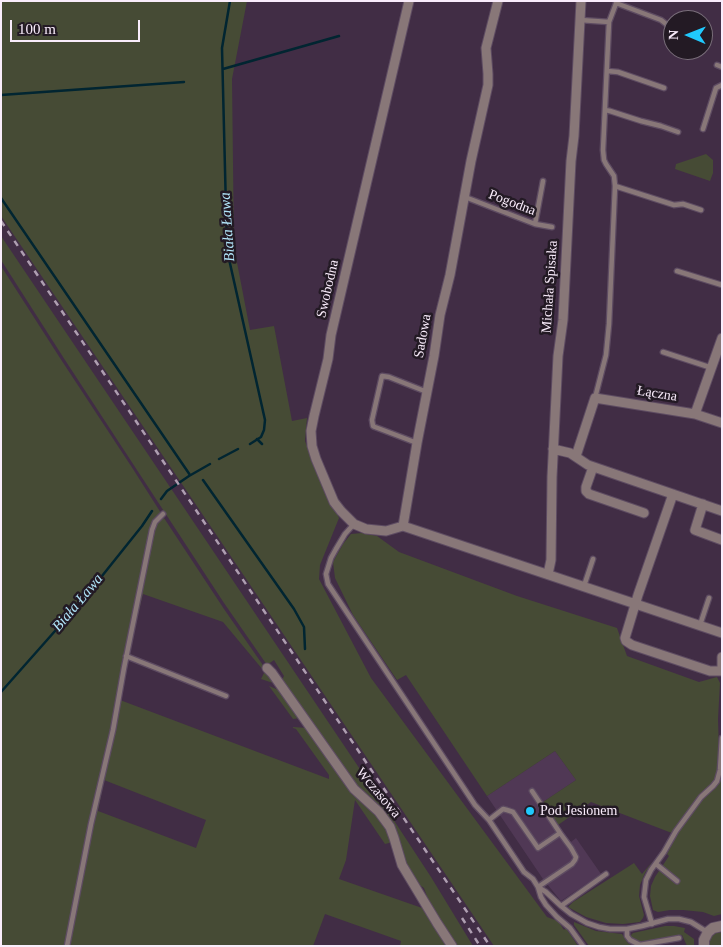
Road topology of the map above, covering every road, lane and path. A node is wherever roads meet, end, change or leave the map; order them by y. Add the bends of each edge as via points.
1 (409, 1) edge
2 (498, 1) edge
3 (581, 1) edge
4 (617, 2) edge
5 (580, 20) junction
6 (609, 22) junction
7 (663, 22) edge
8 (607, 71) junction
9 (722, 85) edge
10 (664, 88) dead end
11 (605, 110) junction
12 (703, 129) dead end
13 (678, 132) dead end
14 (543, 181) dead end
15 (616, 186) junction
16 (465, 197) junction
17 (701, 210) dead end
18 (535, 224) junction
19 (552, 228) dead end
20 (677, 271) dead end
21 (722, 285) edge
22 (722, 338) edge
23 (663, 352) dead end
24 (712, 368) junction
25 (427, 392) junction
26 (595, 398) junction
27 (695, 414) junction
28 (722, 423) edge
29 (417, 443) junction
30 (553, 449) junction
31 (576, 456) junction
32 (593, 467) junction
33 (672, 494) junction
34 (703, 504) junction
35 (722, 510) edge
36 (163, 514) dead end
37 (644, 514) dead end
38 (354, 524) junction
39 (403, 526) junction
40 (722, 540) edge
41 (593, 559) dead end
42 (548, 574) junction
43 (584, 586) junction
44 (709, 598) dead end
45 (636, 603) junction
46 (700, 625) junction
47 (722, 633) edge
48 (126, 656) junction
49 (722, 657) edge
50 (267, 668) dead end
51 (722, 671) edge
52 (226, 696) dead end
53 (722, 738) edge
54 (532, 791) dead end
55 (489, 820) junction
56 (560, 833) junction
57 (656, 864) junction
58 (606, 874) dead end
59 (677, 881) dead end
60 (538, 887) junction
61 (561, 906) junction
62 (652, 924) junction
63 (722, 926) edge
64 (627, 929) junction
65 (708, 932) junction
66 (679, 938) dead end
67 (67, 946) edge
68 (452, 946) edge
69 (583, 946) edge
70 (704, 946) edge

1 - 38 street, Swobodna via 312,427 314,454 334,502
2 - 16 street, Sadowa via 486,48 488,85
3 - 5 street, Michała Spisaka
4 - 6 lane
4 - 7 lane
5 - 6 lane
5 - 30 street, Michała Spisaka
6 - 8 lane
8 - 10 lane
8 - 11 lane
9 - 12 lane via 716,88
11 - 13 lane
11 - 15 lane via 603,155
14 - 18 lane
15 - 17 lane via 674,205 683,204
15 - 26 lane via 606,355
16 - 18 lane, Pogodna
16 - 25 street, Sadowa
18 - 19 lane, Pogodna
20 - 21 lane
22 - 24 street
23 - 24 lane
24 - 27 street
25 - 29 street, Sadowa
25 - 29 lane via 382,376 372,420 373,426
26 - 27 street, Łączna
26 - 31 street
27 - 28 street, Łączna
29 - 39 street, Sadowa
30 - 31 street
30 - 42 street, Michała Spisaka
31 - 32 street
32 - 33 street
32 - 37 street via 586,487 589,494
33 - 34 street
33 - 45 street
34 - 35 street
34 - 40 street via 695,530
36 - 48 lane via 153,526
38 - 39 street via 382,531
38 - 55 lane via 332,558 326,574 328,584 470,797
39 - 42 street
41 - 43 lane
42 - 43 street
43 - 45 street
44 - 46 lane
45 - 46 street
45 - 51 street via 626,635 628,643 707,670
46 - 47 street
48 - 52 lane
48 - 67 lane
49 - 51 street
50 - 68 street, Wczasowa via 354,789 390,827 402,865
53 - 57 lane via 717,781 676,831
54 - 56 lane
55 - 56 lane via 503,809 513,812 538,848
55 - 60 lane
56 - 60 lane via 576,860
57 - 59 lane
57 - 62 lane via 646,880 644,892
58 - 61 lane
60 - 61 lane
60 - 69 lane via 546,905
61 - 64 lane via 593,925
62 - 64 lane
62 - 65 lane via 679,919
63 - 65 street
64 - 66 lane via 627,936 637,944
65 - 70 street

